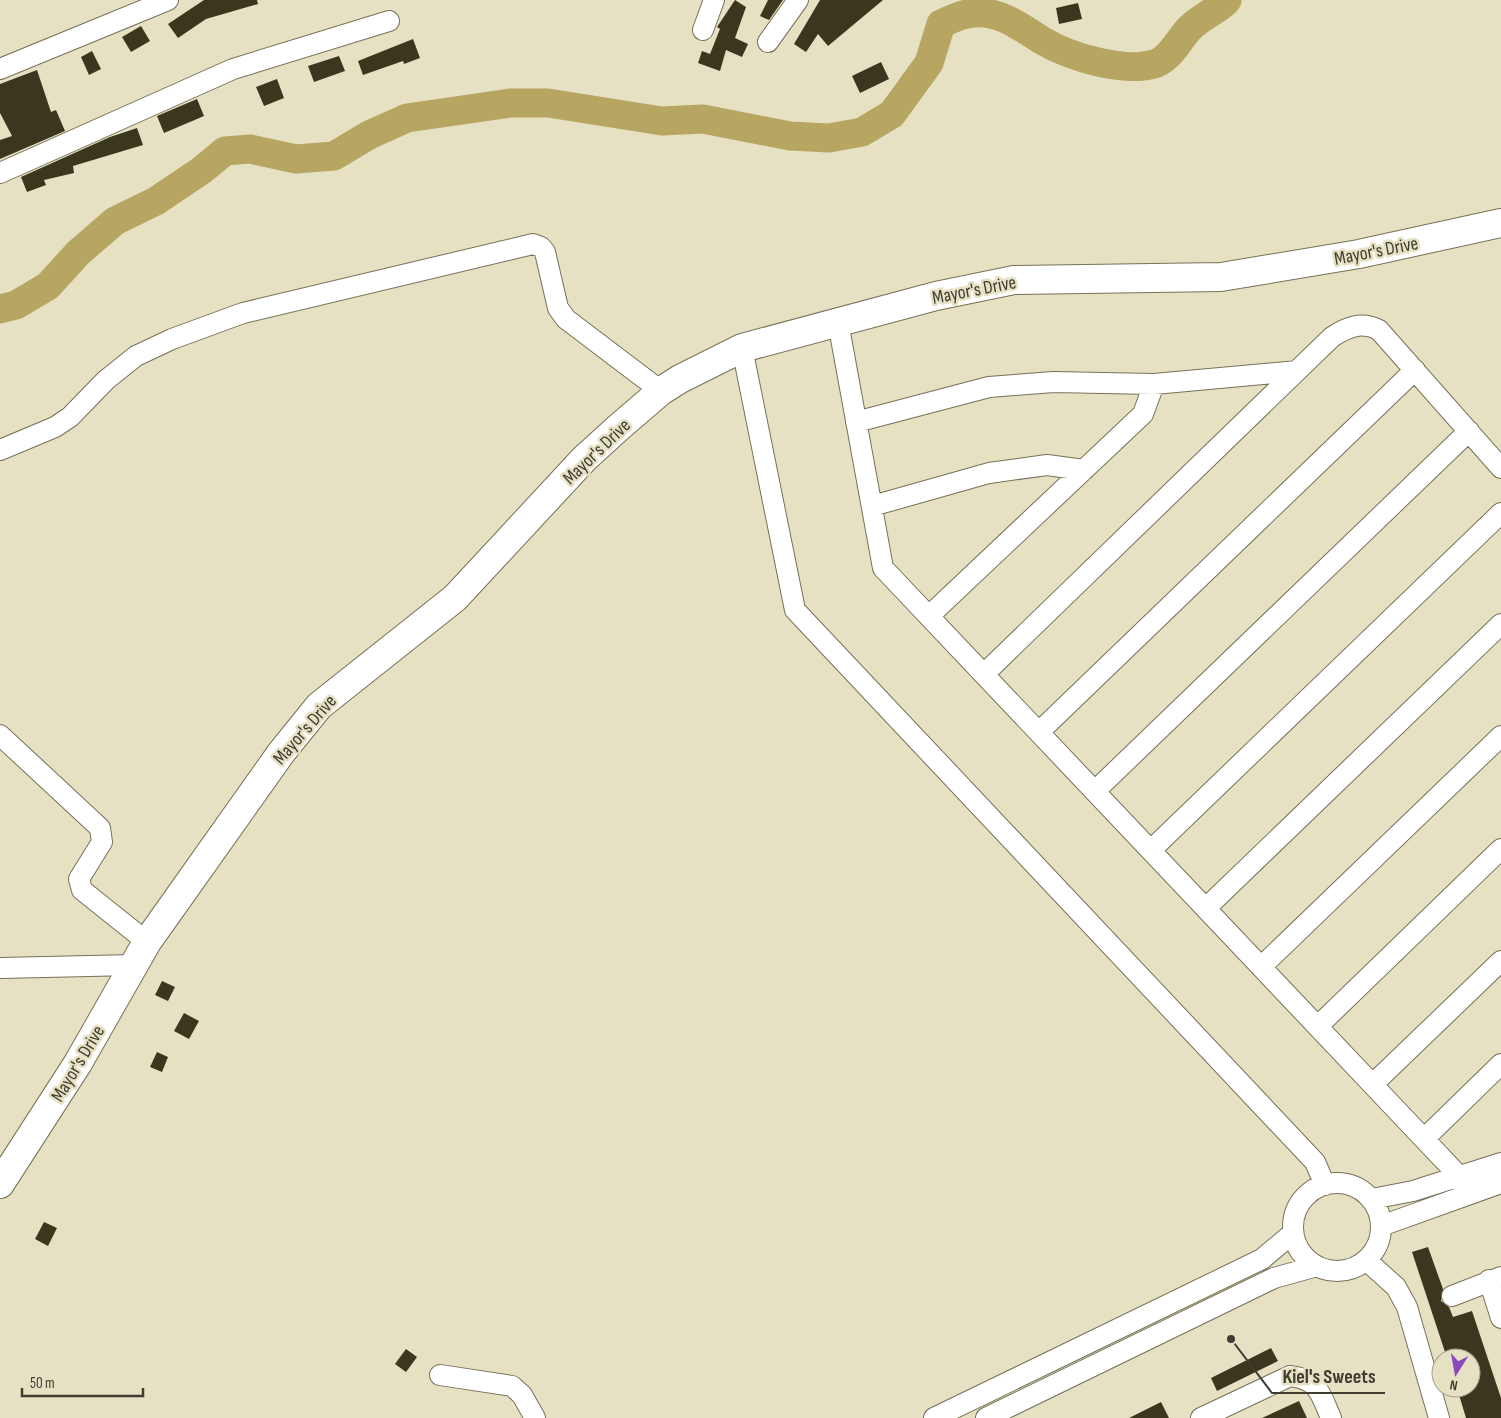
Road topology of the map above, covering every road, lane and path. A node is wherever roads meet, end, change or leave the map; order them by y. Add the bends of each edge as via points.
1 (168, 0) edge
2 (714, 0) edge
3 (798, 0) edge
4 (389, 21) dead end
5 (703, 30) dead end
6 (768, 42) dead end
7 (0, 69) edge
8 (0, 174) edge
9 (1501, 223) edge
10 (838, 322) junction
11 (742, 348) junction
12 (1415, 370) junction
13 (1297, 371) junction
14 (1154, 384) junction
15 (661, 391) junction
16 (856, 422) junction
17 (1469, 431) junction
18 (0, 450) edge
19 (1501, 468) edge
20 (1084, 470) junction
21 (872, 506) junction
22 (1501, 513) edge
23 (929, 616) junction
24 (1501, 624) edge
25 (984, 674) junction
26 (1039, 732) junction
27 (0, 735) edge
28 (1501, 736) edge
29 (1095, 791) junction
30 (1501, 849) edge
31 (1151, 850) junction
32 (1206, 908) junction
33 (147, 942) junction
34 (1501, 961) edge
35 (134, 966) junction
36 (1261, 967) junction
37 (0, 968) edge
38 (1318, 1026) junction
39 (1501, 1064) edge
40 (1373, 1084) junction
41 (1424, 1139) junction
42 (1501, 1163) edge
43 (1501, 1183) edge
44 (0, 1184) edge
45 (1325, 1185) junction
46 (1463, 1185) junction
47 (1372, 1199) junction
48 (1381, 1226) junction
49 (1293, 1233) junction
50 (1366, 1260) junction
51 (1316, 1266) junction
52 (1495, 1279) edge
53 (1452, 1296) dead end
54 (1501, 1318) edge
55 (440, 1376) dead end
56 (534, 1418) edge
57 (934, 1418) edge
58 (986, 1418) edge
59 (1201, 1418) edge
60 (1331, 1418) edge
61 (1439, 1418) edge

1 - 7 street
2 - 5 street
3 - 6 street
4 - 8 street via 233,69
9 - 10 street, Mayor's Drive via 1359,254 1221,278 1014,280
10 - 11 street, Mayor's Drive
10 - 16 street
11 - 15 street, Mayor's Drive
11 - 45 street via 795,610 1315,1162
12 - 13 street via 1379,330 1370,325 1360,325 1344,329 1332,337
12 - 17 street
12 - 26 street
13 - 14 street
13 - 25 street
14 - 16 street via 1053,382 989,387
14 - 20 street via 1144,414
15 - 18 street via 566,319 558,308 546,252 533,244 243,313 172,339 136,356 55,427
15 - 33 street, Mayor's Drive via 584,459 456,598 319,706 280,753
16 - 21 street
17 - 19 street
17 - 29 street
20 - 21 street via 1047,465 989,473
20 - 23 street
21 - 23 street via 883,568
22 - 31 street
23 - 25 street
24 - 32 street
25 - 26 street
26 - 29 street
27 - 33 street via 100,828 102,842 79,879 82,890
28 - 36 street
29 - 31 street
30 - 38 street
31 - 32 street
32 - 36 street
33 - 35 street, Mayor's Drive
34 - 40 street
35 - 37 street
35 - 44 street, Mayor's Drive via 78,1063
36 - 38 street
38 - 40 street
39 - 41 street
40 - 41 street
41 - 46 street
42 - 46 street
43 - 46 street
45 - 47 street via 1348,1184
45 - 49 street via 1308,1194 1298,1205
46 - 47 street
46 - 48 street
47 - 48 street via 1379,1212
48 - 50 street via 1380,1239
49 - 51 street via 1297,1246
49 - 57 street via 1262,1258
50 - 51 street via 1342,1270
50 - 61 street via 1396,1287 1407,1307
51 - 58 street via 1274,1278
52 - 53 street
52 - 54 street
55 - 56 street via 512,1386 522,1395
59 - 60 street via 1290,1376 1302,1378 1318,1388

